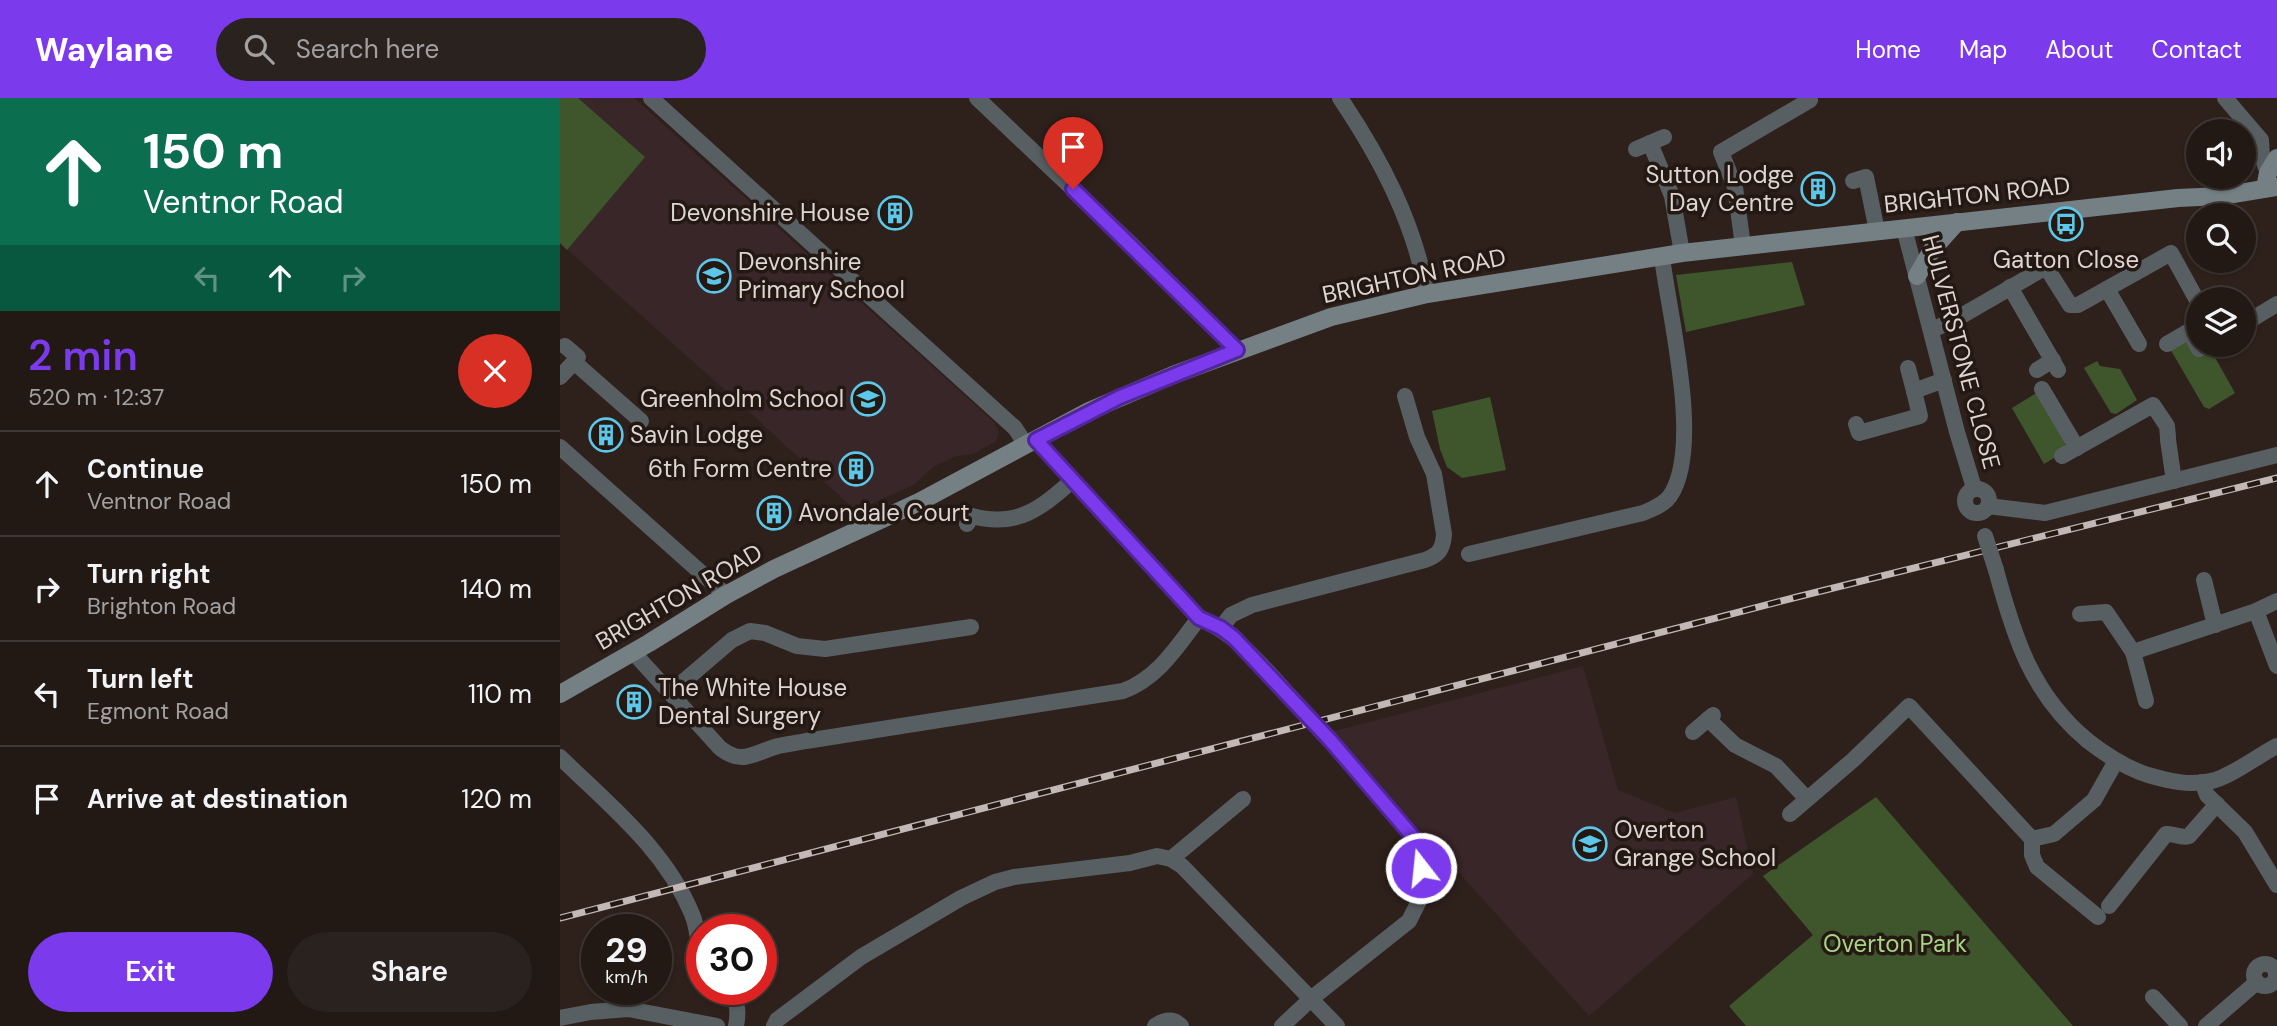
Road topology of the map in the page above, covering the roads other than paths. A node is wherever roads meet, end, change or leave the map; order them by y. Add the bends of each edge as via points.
1 (651, 98) edge
2 (977, 98) edge
3 (1340, 98) edge
4 (2225, 98) edge
5 (1811, 102) edge
6 (2261, 140) junction
7 (1650, 144) dead end
8 (2277, 146) edge
9 (2272, 176) edge
10 (1853, 181) dead end
11 (1957, 222) junction
12 (1904, 228) junction
13 (1877, 231) junction
14 (1744, 246) junction
15 (1682, 253) junction
16 (1662, 257) junction
17 (1917, 276) junction
18 (2011, 287) junction
19 (2190, 287) edge
20 (2107, 289) junction
21 (1427, 294) junction
22 (2277, 304) edge
23 (2256, 317) edge
24 (1932, 330) junction
25 (2186, 333) edge
26 (2138, 344) dead end
27 (2167, 344) dead end
28 (565, 346) dead end
29 (1237, 350) junction
30 (579, 356) junction
31 (1908, 368) dead end
32 (2037, 370) dead end
33 (560, 377) edge
34 (1944, 380) junction
35 (2042, 388) dead end
36 (1914, 391) junction
37 (1405, 396) dead end
38 (641, 421) dead end
39 (1856, 424) dead end
40 (1031, 443) junction
41 (560, 447) edge
42 (2077, 448) junction
43 (2277, 455) edge
44 (2062, 457) dead end
45 (1073, 480) junction
46 (2174, 481) junction
47 (1983, 510) junction
48 (967, 524) dead end
49 (1469, 554) dead end
50 (2204, 579) dead end
51 (726, 595) junction
52 (2277, 601) edge
53 (2256, 611) junction
54 (2080, 614) dead end
55 (1199, 618) junction
56 (2215, 625) junction
57 (971, 628) dead end
58 (1227, 633) junction
59 (633, 652) junction
60 (2133, 652) junction
61 (2277, 666) edge
62 (670, 693) junction
63 (560, 694) edge
64 (2146, 701) dead end
65 (1693, 732) dead end
66 (2277, 746) edge
67 (560, 757) edge
68 (2116, 761) junction
69 (2202, 782) junction
70 (1243, 799) dead end
71 (1807, 799) junction
72 (2217, 804) junction
73 (1790, 814) dead end
74 (2032, 839) junction
75 (1171, 859) junction
76 (2272, 866) edge
77 (2277, 885) edge
78 (692, 914) edge
79 (2277, 973) edge
80 (2153, 997) dead end
81 (1312, 998) junction
82 (737, 1005) edge
83 (560, 1018) edge
84 (717, 1026) edge
85 (736, 1026) edge
86 (774, 1026) edge
87 (1155, 1026) edge
88 (1181, 1026) edge
89 (1282, 1026) edge
90 (1337, 1026) edge
91 (2180, 1026) edge
92 (2206, 1026) edge

1 - 40 street
2 - 29 street
3 - 21 street via 1399,201 1422,265
4 - 6 street
5 - 14 street via 1721,152 1735,187
6 - 8 street
6 - 9 street via 2262,158
7 - 15 street via 1672,196
9 - 11 main road, BRIGHTON ROAD via 2221,196
10 - 13 street via 1866,177
11 - 12 main road, BRIGHTON ROAD
11 - 17 main road
12 - 13 main road, BRIGHTON ROAD
12 - 17 street, HULVERSTONE CLOSE
13 - 14 main road, BRIGHTON ROAD
14 - 15 main road, BRIGHTON ROAD
15 - 16 main road, BRIGHTON ROAD
16 - 21 main road, BRIGHTON ROAD
16 - 49 street via 1678,348 1683,425 1679,470 1668,499 1643,513
17 - 24 street, HULVERSTONE CLOSE
18 - 20 street via 2046,267 2070,305
18 - 24 street
18 - 32 street via 2056,365
19 - 20 street via 2171,253
20 - 26 street
21 - 29 main road, BRIGHTON ROAD via 1331,317
22 - 23 street
24 - 34 street, HULVERSTONE CLOSE
25 - 27 street
28 - 30 street
29 - 40 main road, BRIGHTON ROAD via 1120,397
30 - 33 street
30 - 38 street via 627,398
31 - 36 street
34 - 36 street
34 - 47 street, HULVERSTONE CLOSE via 1974,488 1964,502 1969,511
35 - 42 street
36 - 39 street via 1920,416 1859,433
37 - 58 street via 1434,474 1444,534 1440,551 1425,560 1252,604 1231,615
40 - 45 street
40 - 51 main road, BRIGHTON ROAD
41 - 51 street
42 - 44 street
42 - 46 street via 2153,405 2167,426
43 - 46 street, HULVERSTONE CLOSE
45 - 48 street via 1023,517 995,520 972,516
45 - 55 street
46 - 47 street, HULVERSTONE CLOSE via 2045,513
47 - 68 street, bridge via 1985,536 2012,628 2040,687 2066,723
50 - 56 street
51 - 59 main road, BRIGHTON ROAD
52 - 53 street
53 - 56 street
53 - 61 street
54 - 60 street via 2106,612
55 - 58 street
55 - 62 street via 1162,666 1124,691 929,730 797,745 740,758 729,755
56 - 60 street
57 - 62 street via 825,649 797,646 750,631 732,640
58 - 81 street, bridge via 1300,707 1414,838 1421,868 1420,899 1409,921
59 - 62 street
59 - 63 main road, BRIGHTON ROAD
60 - 64 street
65 - 71 street via 1711,717 1735,746 1776,766
66 - 69 street via 2214,781
67 - 78 street via 648,842 667,866
68 - 69 street via 2155,777
68 - 74 street via 2094,800 2054,834
69 - 72 street
70 - 75 street
71 - 73 street
71 - 74 street via 1909,706
72 - 74 street via 2189,836 2166,834 2104,911 2037,867
72 - 76 street
75 - 81 street
75 - 86 street via 1141,858 995,882 861,957
76 - 77 street
79 - 92 street via 2270,985 2257,982
80 - 91 street
81 - 89 street
81 - 90 street
82 - 85 street
83 - 84 street via 628,1009
87 - 88 street via 1166,1020

